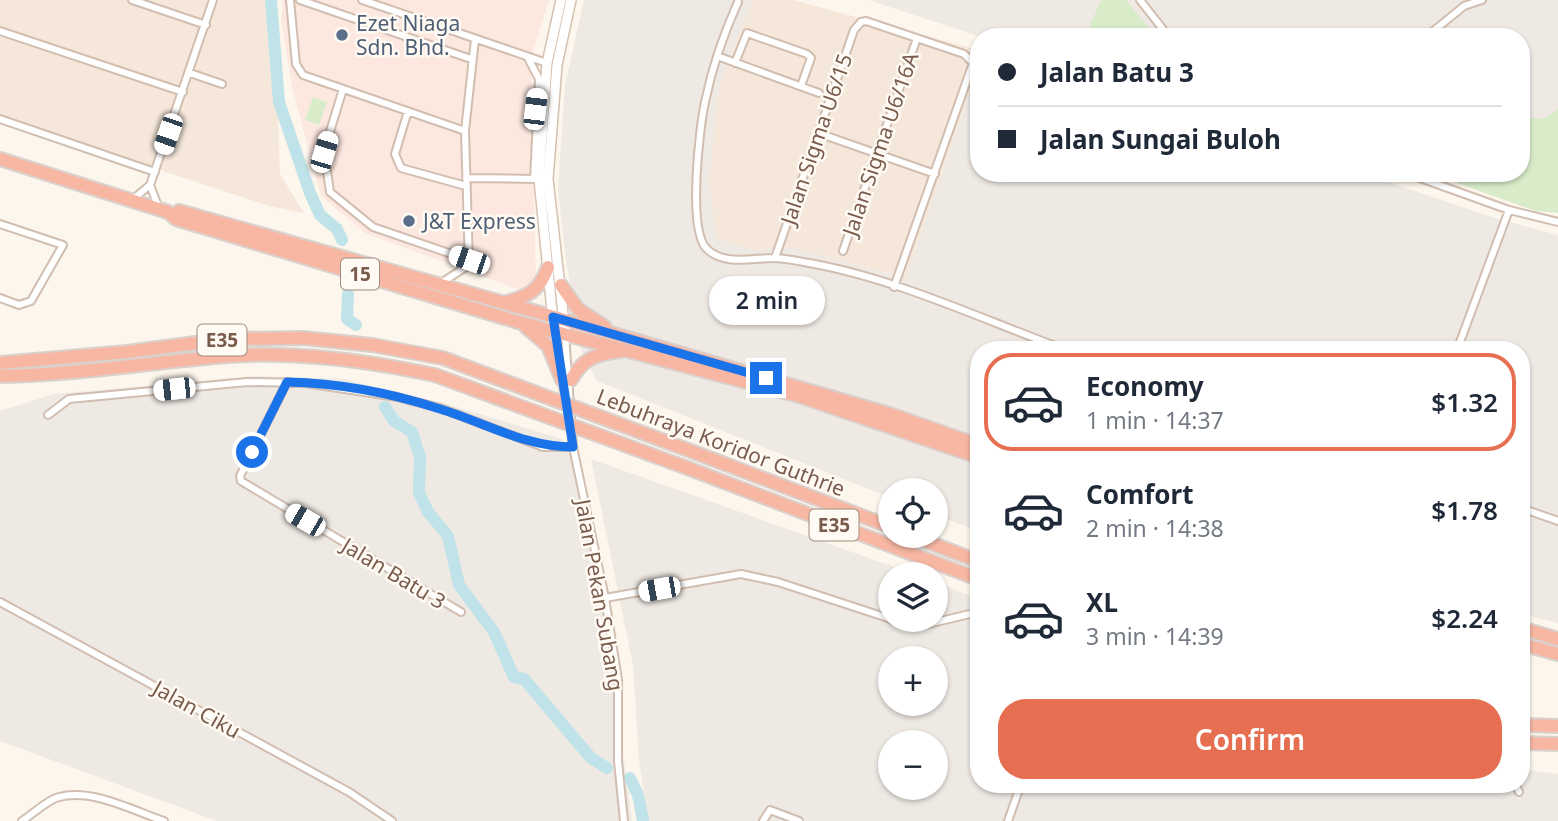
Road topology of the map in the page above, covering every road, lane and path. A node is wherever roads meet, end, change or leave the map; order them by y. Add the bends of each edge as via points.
1 (132, 0) edge
2 (213, 0) edge
3 (290, 0) edge
4 (300, 0) edge
5 (362, 0) edge
6 (561, 0) edge
7 (571, 0) edge
8 (1140, 0) edge
9 (1482, 0) edge
10 (738, 2) edge
11 (206, 25) junction
12 (1162, 28) edge
13 (1437, 28) edge
14 (0, 32) edge
15 (475, 38) junction
16 (918, 38) junction
17 (527, 56) junction
18 (718, 56) junction
19 (970, 58) edge
20 (471, 59) junction
21 (547, 63) junction
22 (735, 63) junction
23 (190, 73) junction
24 (970, 75) edge
25 (222, 84) dead end
26 (801, 86) junction
27 (343, 89) junction
28 (183, 92) junction
29 (819, 93) dead end
30 (408, 111) junction
31 (0, 119) edge
32 (465, 131) junction
33 (818, 132) junction
34 (877, 153) junction
35 (0, 159) edge
36 (155, 172) junction
37 (935, 173) junction
38 (537, 179) junction
39 (466, 182) junction
40 (1431, 182) edge
41 (150, 185) junction
42 (130, 200) junction
43 (1509, 210) junction
44 (165, 211) junction
45 (1558, 222) edge
46 (0, 224) edge
47 (843, 251) dead end
48 (775, 258) junction
49 (469, 260) junction
50 (548, 267) junction
51 (439, 284) junction
52 (561, 285) junction
53 (894, 287) junction
54 (0, 298) edge
55 (503, 303) junction
56 (518, 321) junction
57 (559, 325) junction
58 (611, 333) junction
59 (1041, 341) edge
60 (1460, 341) edge
61 (624, 350) junction
62 (0, 363) edge
63 (0, 376) edge
64 (566, 380) junction
65 (287, 382) junction
66 (48, 415) dead end
67 (970, 442) edge
68 (573, 447) junction
69 (970, 454) edge
70 (1530, 511) edge
71 (878, 522) edge
72 (1558, 522) edge
73 (944, 548) edge
74 (970, 558) edge
75 (970, 576) edge
76 (605, 598) junction
77 (0, 602) edge
78 (461, 612) dead end
79 (878, 614) edge
80 (970, 614) edge
81 (948, 619) edge
82 (1530, 631) edge
83 (1558, 639) edge
84 (1530, 646) edge
85 (1558, 654) edge
86 (1530, 725) edge
87 (1558, 726) edge
88 (1530, 743) edge
89 (1558, 744) edge
90 (1018, 793) edge
91 (22, 821) edge
92 (164, 821) edge
93 (392, 821) edge
94 (624, 821) edge
95 (763, 821) edge
96 (799, 821) edge
97 (1007, 821) edge

1 - 11 street
2 - 11 street
3 - 27 street via 296,64 303,75
4 - 20 street
5 - 15 street
6 - 21 main road
7 - 52 main road via 557,65 548,179
8 - 12 street
9 - 13 street via 1464,6
10 - 18 street
11 - 23 street
14 - 28 street
15 - 17 street
15 - 20 street
16 - 19 street
16 - 33 street, Jalan Sigma U6/15 via 860,22
16 - 34 street, Jalan Sigma U6/16A
17 - 21 street
17 - 38 street via 539,75
18 - 22 street
18 - 48 street via 705,103 697,197 699,235 707,250 721,257
20 - 32 street
21 - 38 main road
22 - 26 street
22 - 26 street via 747,33 807,54 811,58
23 - 25 street
23 - 28 street
24 - 37 street
26 - 29 street
27 - 30 street
27 - 49 street via 324,152 330,192 373,227
28 - 36 street
30 - 32 street
30 - 39 street via 395,154 401,168
31 - 36 street
32 - 39 street
33 - 34 street
33 - 48 street, Jalan Sigma U6/15
34 - 37 street
34 - 47 street, Jalan Sigma U6/16A
35 - 42 highway, 15
36 - 41 street
37 - 53 street
38 - 39 street
38 - 50 main road
39 - 49 street
40 - 43 street
41 - 42 street
41 - 44 street via 154,200
42 - 44 highway, 15
43 - 45 street
43 - 60 street
44 - 51 highway, 15 via 179,211
44 - 56 highway, 15 via 176,219
46 - 54 street via 62,245 31,302 19,305
48 - 53 street
49 - 51 street via 464,270
50 - 55 highway via 536,291
50 - 57 main road
51 - 55 highway, 15
52 - 57 main road
52 - 58 highway via 578,309
53 - 59 street
55 - 57 highway, 15
56 - 57 highway, 15
56 - 64 highway via 548,345
57 - 58 highway, 15
57 - 61 highway, 15
57 - 64 street, Jalan Pekan Subang
58 - 67 highway, 15 via 893,415
61 - 64 highway via 590,357
61 - 69 highway, 15 via 799,396
62 - 71 highway, Lebuhraya Koridor Guthrie / E35, bridge via 226,339 303,338 372,345 443,358
63 - 75 highway, Lebuhraya Koridor Guthrie / E35, bridge via 257,356 378,363 435,375
64 - 68 street, Jalan Pekan Subang via 564,400 570,412
65 - 66 street via 69,399
65 - 68 street via 397,397 440,408 543,447
65 - 78 street, Jalan Batu 3 via 241,481
68 - 76 street, Jalan Pekan Subang
70 - 72 street
73 - 74 highway
76 - 79 street via 741,574
76 - 94 street, Jalan Pekan Subang via 618,680
77 - 93 street, Jalan Ciku via 349,792
80 - 81 street
82 - 83 highway
84 - 85 highway
86 - 87 highway
88 - 89 highway
90 - 97 street
91 - 92 street via 58,797 75,796
95 - 96 street via 770,810

